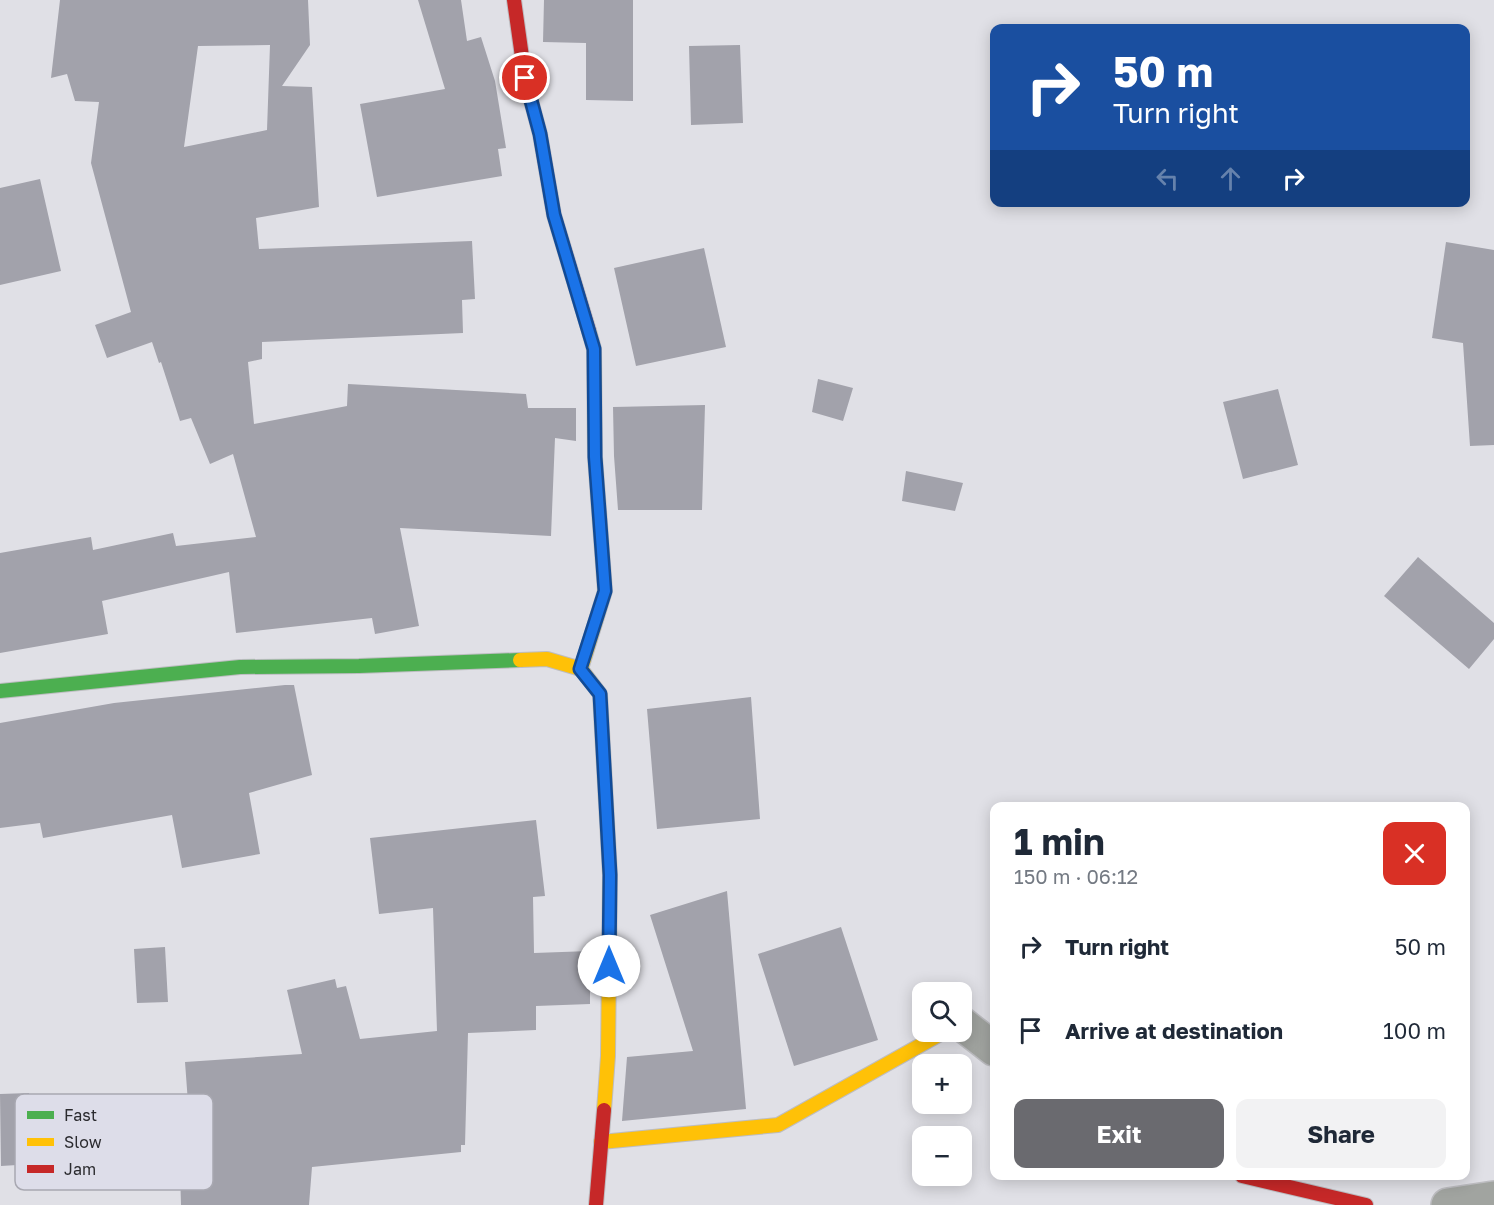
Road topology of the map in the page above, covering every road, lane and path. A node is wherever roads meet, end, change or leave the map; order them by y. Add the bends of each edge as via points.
1 (514, 0) edge
2 (580, 669) junction
3 (0, 691) edge
4 (972, 1032) edge
5 (926, 1042) edge
6 (990, 1046) edge
7 (601, 1142) junction
8 (1259, 1180) edge
9 (1494, 1198) edge
10 (596, 1205) edge
11 (1366, 1205) edge
12 (1448, 1205) edge

1 - 2 street via 525,78 540,134 554,215 594,349 595,457 605,591
2 - 3 street via 547,659 240,666
2 - 7 street via 600,694 610,875 608,1056
4 - 6 street
5 - 7 street via 778,1125
7 - 10 street
8 - 11 street
9 - 12 street

